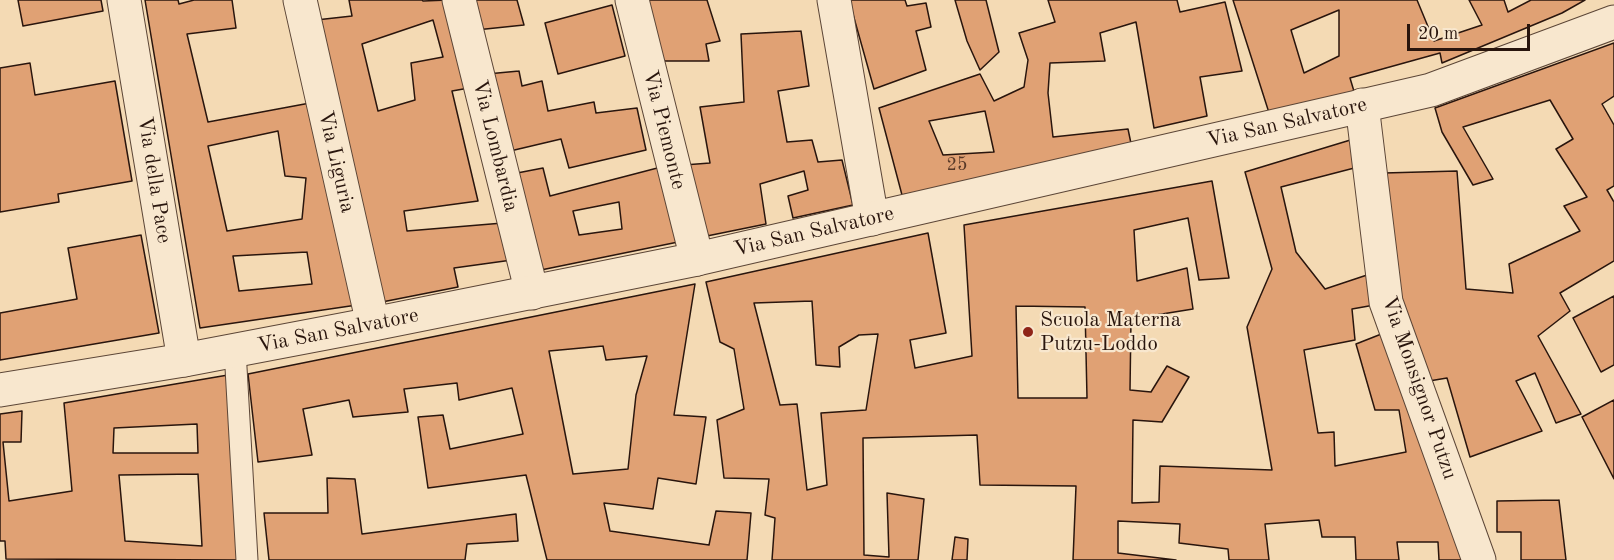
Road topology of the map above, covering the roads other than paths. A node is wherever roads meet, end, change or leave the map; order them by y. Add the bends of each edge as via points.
1 (124, 0) edge
2 (300, 0) edge
3 (459, 0) edge
4 (632, 0) edge
5 (834, 0) edge
6 (1614, 21) edge
7 (1362, 105) junction
8 (872, 219) junction
9 (697, 259) junction
10 (532, 292) junction
11 (373, 324) junction
12 (235, 350) junction
13 (184, 360) junction
14 (0, 390) edge
15 (247, 560) edge
16 (1479, 560) edge

1 - 13 street, Via della Pace
2 - 11 street, Via Liguria
3 - 10 street, Via Lombardia
4 - 9 street, Via Piemonte
5 - 8 street
6 - 7 street, Via San Salvatore via 1431,90
7 - 8 street, Via San Salvatore
7 - 16 street, Via Monsignor Putzu via 1386,302
8 - 9 street, Via San Salvatore
9 - 10 street, Via San Salvatore
10 - 11 street, Via San Salvatore
11 - 12 street, Via San Salvatore
12 - 13 street, Via San Salvatore
12 - 15 lane
13 - 14 street, Via San Salvatore

